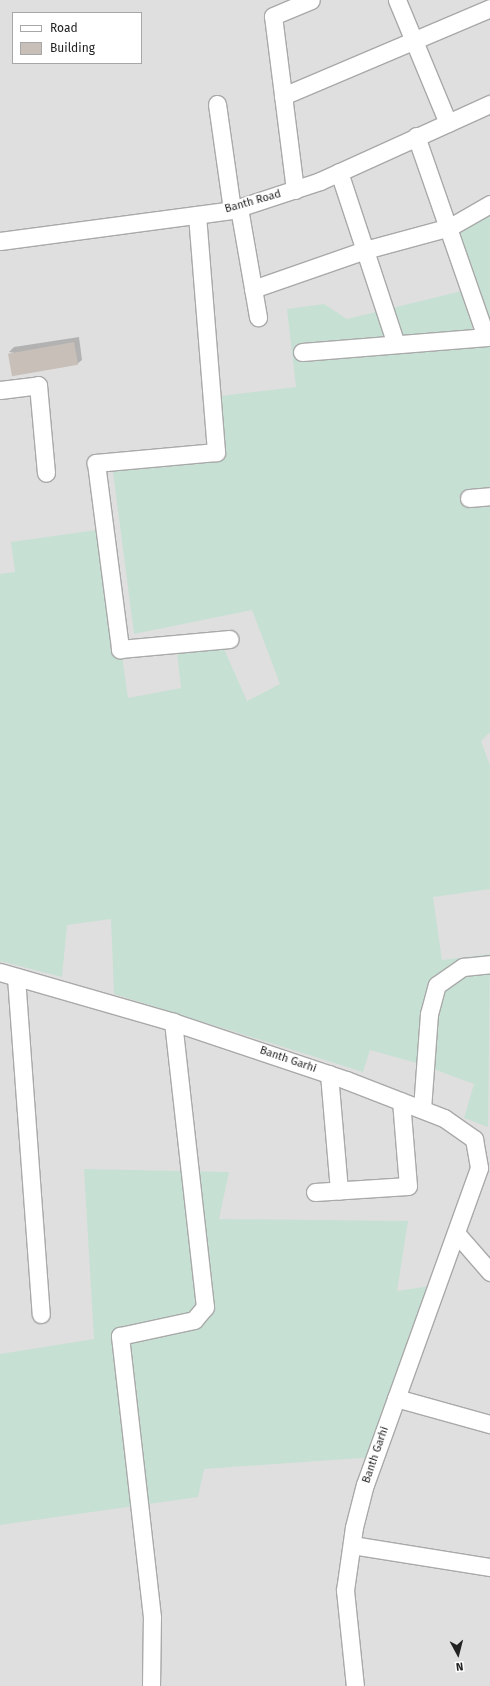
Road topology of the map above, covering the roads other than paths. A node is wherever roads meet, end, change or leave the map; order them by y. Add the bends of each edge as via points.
1 (311, 0) edge
2 (397, 0) edge
3 (490, 8) edge
4 (414, 43) junction
5 (283, 96) junction
6 (217, 104) dead end
7 (490, 104) edge
8 (448, 123) junction
9 (416, 136) junction
10 (339, 172) junction
11 (295, 190) junction
12 (490, 204) edge
13 (236, 209) junction
14 (196, 215) junction
15 (450, 227) junction
16 (0, 241) edge
17 (365, 250) junction
18 (253, 289) junction
19 (258, 317) dead end
20 (490, 334) edge
21 (490, 337) edge
22 (396, 344) junction
23 (302, 352) dead end
24 (0, 390) edge
25 (46, 473) dead end
26 (490, 496) edge
27 (469, 498) dead end
28 (230, 639) dead end
29 (490, 964) edge
30 (8, 974) edge
31 (174, 1022) junction
32 (330, 1074) junction
33 (402, 1101) junction
34 (422, 1109) junction
35 (339, 1191) junction
36 (315, 1192) dead end
37 (456, 1233) junction
38 (490, 1272) edge
39 (41, 1314) dead end
40 (396, 1398) junction
41 (490, 1424) edge
42 (352, 1545) junction
43 (490, 1567) edge
44 (151, 1686) edge
45 (355, 1686) edge

1 - 5 street via 273,16
2 - 4 street
3 - 4 street
4 - 5 street
4 - 8 street
5 - 11 street
6 - 13 street
7 - 8 street, Banth Road
8 - 9 street, Banth Road
9 - 10 street, Banth Road
9 - 15 street
10 - 11 street, Banth Road
10 - 17 street
11 - 13 street, Banth Road
12 - 15 street
13 - 14 street, Banth Road
13 - 18 street
14 - 16 street, Banth Road
14 - 28 street via 216,452 96,463 120,649
15 - 17 street
15 - 20 street via 484,331
17 - 18 street
17 - 22 street
18 - 19 street
21 - 22 street
22 - 23 street
24 - 25 street via 38,385
26 - 27 street
29 - 34 street via 463,967 437,985 428,1014
30 - 31 street, Banth Garhi
30 - 39 street
31 - 32 street, Banth Garhi
31 - 44 street via 205,1307 194,1320 120,1336 152,1617
32 - 33 street, Banth Garhi
32 - 35 street
33 - 34 street, Banth Garhi
33 - 35 street via 408,1186
34 - 37 street, Banth Garhi via 444,1118 474,1139 479,1168
35 - 36 street
37 - 38 street
37 - 40 street, Banth Garhi
40 - 41 street
40 - 42 street, Banth Garhi via 365,1484
42 - 43 street
42 - 45 street, Banth Garhi via 345,1590

